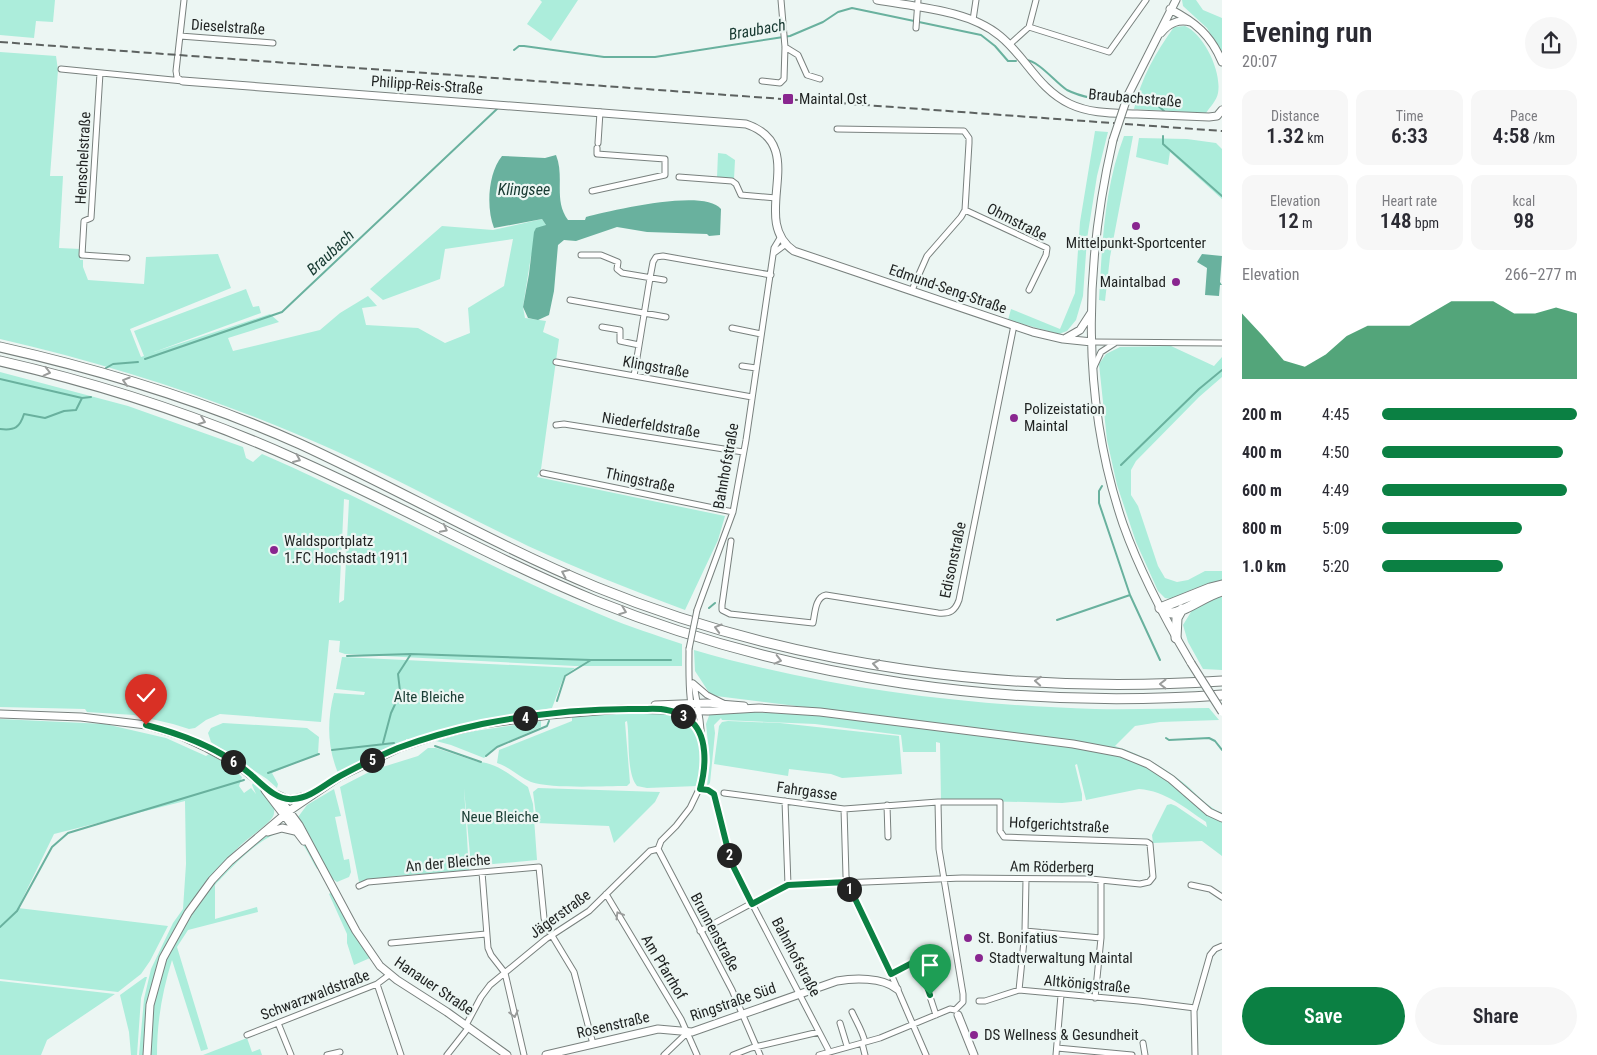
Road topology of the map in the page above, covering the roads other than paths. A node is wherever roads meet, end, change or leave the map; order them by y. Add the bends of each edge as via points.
1 (184, 0) edge
2 (780, 0) edge
3 (877, 0) edge
4 (976, 0) edge
5 (1036, 0) edge
6 (1146, 0) edge
7 (1176, 0) edge
8 (918, 4) edge
9 (1170, 9) junction
10 (973, 20) junction
11 (1196, 24) junction
12 (1029, 27) junction
13 (916, 28) dead end
14 (180, 36) junction
15 (1155, 39) junction
16 (273, 43) dead end
17 (1009, 45) junction
18 (786, 47) junction
19 (1222, 62) edge
20 (61, 69) dead end
21 (100, 73) junction
22 (820, 79) dead end
23 (183, 81) junction
24 (762, 81) dead end
25 (1222, 110) edge
26 (600, 112) junction
27 (837, 129) dead end
28 (679, 177) dead end
29 (592, 191) dead end
30 (776, 198) junction
31 (964, 210) junction
32 (780, 238) junction
33 (786, 244) junction
34 (774, 253) junction
35 (581, 255) dead end
36 (127, 258) dead end
37 (771, 275) junction
38 (650, 278) junction
39 (664, 280) dead end
40 (912, 290) junction
41 (1029, 290) dead end
42 (570, 300) dead end
43 (644, 312) junction
44 (1092, 312) junction
45 (666, 316) dead end
46 (1014, 325) junction
47 (602, 327) dead end
48 (732, 328) dead end
49 (761, 334) junction
50 (1063, 339) junction
51 (1092, 342) junction
52 (1116, 342) junction
53 (1222, 343) edge
54 (639, 345) junction
55 (0, 348) edge
56 (0, 361) edge
57 (556, 362) dead end
58 (742, 366) dead end
59 (756, 368) junction
60 (1094, 368) junction
61 (634, 376) junction
62 (752, 397) junction
63 (556, 425) dead end
64 (743, 452) junction
65 (543, 473) dead end
66 (733, 512) junction
67 (731, 541) dead end
68 (1222, 584) edge
69 (1222, 591) edge
70 (1160, 608) junction
71 (1182, 609) junction
72 (1176, 638) junction
73 (692, 681) junction
74 (1222, 681) edge
75 (1222, 695) edge
76 (725, 704) junction
77 (694, 707) junction
78 (759, 708) junction
79 (622, 709) junction
80 (666, 709) junction
81 (1222, 712) edge
82 (0, 714) edge
83 (694, 724) junction
84 (702, 740) junction
85 (260, 784) junction
86 (700, 789) junction
87 (273, 792) junction
88 (724, 793) dead end
89 (311, 794) junction
90 (785, 801) junction
91 (938, 802) junction
92 (1000, 802) joint
93 (887, 805) junction
94 (844, 809) junction
95 (286, 813) junction
96 (1222, 818) edge
97 (296, 831) junction
98 (260, 835) junction
99 (888, 837) dead end
100 (658, 849) junction
101 (312, 851) junction
102 (482, 872) junction
103 (1153, 873) joint
104 (944, 879) junction
105 (1026, 879) junction
106 (1101, 880) junction
107 (847, 882) junction
108 (788, 885) junction
109 (1191, 885) dead end
110 (359, 886) dead end
111 (606, 894) junction
112 (1222, 897) edge
113 (752, 904) junction
114 (700, 931) junction
115 (1025, 931) junction
116 (486, 934) junction
117 (552, 935) junction
118 (1101, 938) junction
119 (391, 943) dead end
120 (1222, 946) edge
121 (505, 973) junction
122 (891, 974) junction
123 (389, 975) junction
124 (377, 984) junction
125 (896, 990) junction
126 (1019, 990) junction
127 (799, 993) junction
128 (1061, 995) junction
129 (1095, 998) junction
130 (979, 1002) dead end
131 (1194, 1008) junction
132 (852, 1012) dead end
133 (957, 1012) junction
134 (742, 1014) junction
135 (936, 1015) junction
136 (278, 1023) junction
137 (840, 1023) dead end
138 (914, 1024) junction
139 (468, 1026) junction
140 (688, 1032) junction
141 (819, 1032) junction
142 (247, 1035) dead end
143 (863, 1042) junction
144 (1143, 1043) dead end
145 (593, 1044) junction
146 (847, 1046) junction
147 (756, 1047) junction
148 (1057, 1048) junction
149 (829, 1051) junction
150 (340, 1052) dead end
151 (147, 1055) edge
152 (291, 1055) edge
153 (327, 1055) edge
154 (401, 1055) edge
155 (448, 1055) edge
156 (507, 1055) edge
157 (524, 1055) edge
158 (546, 1055) edge
159 (664, 1055) edge
160 (697, 1055) edge
161 (734, 1055) edge
162 (760, 1055) edge
163 (819, 1055) edge
164 (865, 1055) edge
165 (926, 1055) edge
166 (974, 1055) edge
167 (1056, 1055) edge
168 (1132, 1055) edge
169 (1145, 1055) edge
170 (1195, 1055) edge

1 - 14 street
2 - 18 street
3 - 8 street, Braubachstraße
4 - 10 street
5 - 12 street
6 - 12 street via 1109,52
7 - 9 street
8 - 10 street, Braubachstraße
8 - 13 street
9 - 11 street
9 - 15 street
10 - 17 street, Braubachstraße via 991,29
11 - 15 street via 1185,21 1173,23
11 - 19 street via 1213,42
12 - 17 street
14 - 16 street, Dieselstraße
14 - 23 street via 176,71
15 - 44 street, bridge via 1128,96 1113,140 1096,228
17 - 25 street, Braubachstraße via 1048,91 1082,108 1102,112 1209,117 1217,116
18 - 22 street via 798,55 807,74
18 - 24 street via 783,81
20 - 21 street, Philipp-Reis-Straße
21 - 23 street, Philipp-Reis-Straße
21 - 36 street, Henschelstraße via 92,218 84,221 82,255
23 - 26 street, Philipp-Reis-Straße
26 - 29 street via 597,154 665,160 665,175
26 - 30 street, Philipp-Reis-Straße via 739,123 761,131 772,142 777,154
27 - 31 street via 964,131 968,136 969,150
28 - 30 street via 732,181 741,195
30 - 32 street
31 - 40 street via 926,256
31 - 41 street, Ohmstraße via 1047,248
32 - 33 street, Edmund-Seng-Straße
32 - 34 street, Bahnhofstraße
33 - 34 street
33 - 40 street, Edmund-Seng-Straße via 800,254
34 - 37 street, Bahnhofstraße
35 - 38 street via 602,255 618,262 617,269 622,274
37 - 38 street via 659,256 654,259
37 - 49 street, Bahnhofstraße
38 - 39 street
38 - 43 street
40 - 46 street, Edmund-Seng-Straße
42 - 43 street
43 - 45 street
43 - 54 street
44 - 50 street via 1080,330
44 - 51 street
46 - 50 street, Edmund-Seng-Straße
46 - 67 street, Edisonstraße via 959,600 954,610 938,613 826,595 818,600 813,623 725,612 722,605
47 - 54 street via 620,330 620,341
48 - 49 street
49 - 59 street, Bahnhofstraße
50 - 51 street, Edmund-Seng-Straße
51 - 52 street, Edmund-Seng-Straße
51 - 60 street
52 - 53 street, Edmund-Seng-Straße
52 - 60 street via 1101,352
54 - 61 street
74 -> 55 highway via 1086,684 990,678 837,658 752,638 661,611 569,575 367,475 243,420 105,374
56 -> 75 highway via 97,385 239,435 360,489 563,587 658,624 748,652 837,672 970,691 1089,698
57 - 61 street, Klingstraße
58 - 59 street
59 - 62 street, Bahnhofstraße
60 - 70 street via 1098,416 1112,487 1129,540
61 - 62 street, Klingstraße
62 - 64 street, Bahnhofstraße
63 - 64 street, Niederfeldstraße
64 - 66 street, Bahnhofstraße
65 - 66 street, Thingstraße
66 - 73 street, Bahnhofstraße, bridge via 697,610 689,648
68 - 70 highway
69 - 71 highway
70 - 71 highway via 1171,613
70 - 72 street
71 - 72 highway via 1177,618
72 - 81 street, bridge
73 - 76 street via 707,695
73 - 77 street, Bahnhofstraße
76 - 77 street
76 - 78 street
77 - 78 street
77 - 79 street
77 - 80 street
77 - 83 street, Bahnhofstraße
77 - 84 street, Bahnhofstraße
78 - 96 street via 820,712 1105,749 1134,757 1159,771 1204,808
79 - 80 street
79 - 89 street via 520,718 451,732 386,754
80 - 83 street
82 - 85 street via 88,718 156,728 219,754
83 - 84 street, Bahnhofstraße
84 - 86 street, Bahnhofstraße via 704,763
85 - 87 street
85 - 95 street
86 - 100 street, Jägerstraße via 685,815 660,841
86 - 113 street, Bahnhofstraße via 714,794 731,862
87 - 89 street via 288,799
87 - 95 street
88 - 90 street, Fahrgasse
89 - 95 street
90 - 94 street, Fahrgasse
90 - 108 street
91 - 92 street, Fahrgasse
91 - 93 street, Fahrgasse
91 - 104 street
92 - 103 street, Hofgerichtstraße via 1000,834 1007,838 1149,843
93 - 94 street, Fahrgasse
93 - 99 street
94 - 107 street
95 - 97 street, Hanauer Straße
95 - 98 street
95 - 101 street, Hanauer Straße via 299,825
97 - 98 street via 277,828
97 - 101 street, Hanauer Straße
98 - 151 street via 212,880 171,940 152,991
100 - 111 street, Jägerstraße via 650,851
100 - 114 street, Brunnenstraße
101 - 123 street, Hanauer Straße via 356,931
102 - 110 street, An der Bleiche via 368,882
102 - 116 street
102 - 117 street, An der Bleiche via 539,867 543,915
103 - 106 street, Am Röderberg via 1147,883
104 - 105 street, Am Röderberg
104 - 107 street, Am Röderberg
104 - 133 street via 963,994 963,1002
105 - 106 street, Am Röderberg
105 - 115 street
106 - 118 street
107 - 108 street, Am Röderberg
107 - 122 street
108 - 113 street
109 - 112 street via 1206,887
111 - 117 street, Jägerstraße via 584,915
140 -> 111 street, Am Pfarrhof
113 - 114 street
113 - 127 street, Bahnhofstraße
114 - 134 street, Brunnenstraße
115 - 118 street
115 - 126 street
116 - 119 street
116 - 121 street via 489,953
117 - 121 street, Jägerstraße
117 - 145 street via 576,978
118 - 129 street
120 - 131 street via 1210,955
121 - 139 street, Jägerstraße via 484,992
121 -> 157 street
122 - 125 street
122 - 135 street via 918,962
123 - 124 street, Schwarzwaldstraße
123 - 139 street, Hanauer Straße
124 - 136 street, Schwarzwaldstraße
124 - 154 street
125 - 127 street, Ringstraße Süd via 878,982 846,979
125 - 138 street
126 - 128 street, Altkönigstraße
126 - 130 street, Altkönigstraße
127 - 134 street, Ringstraße Süd
127 - 141 street, Bahnhofstraße
128 - 129 street, Altkönigstraße
128 - 148 street
129 - 131 street, Altkönigstraße
131 - 170 street
132 - 143 street via 861,1028
133 - 135 street via 950,1009
133 - 166 street
134 - 140 street, Ringstraße Süd
134 - 147 street, Brunnenstraße
135 - 138 street
136 - 142 street, Schwarzwaldstraße
136 - 152 street
137 - 146 street
138 - 143 street
138 - 165 street
139 - 155 street, Jägerstraße
139 - 156 street, Hanauer Straße
140 - 145 street, Rosenstraße via 662,1028
140 - 159 street, Ringstraße Süd
140 - 160 street, Am Pfarrhof
141 - 147 street
141 - 149 street, Bahnhofstraße
143 - 146 street
143 - 164 street
144 - 169 street
145 - 158 street, Rosenstraße
146 - 149 street
147 - 161 street
147 - 162 street, Brunnenstraße
148 - 167 street
148 - 168 street
149 - 163 street
150 - 153 street

